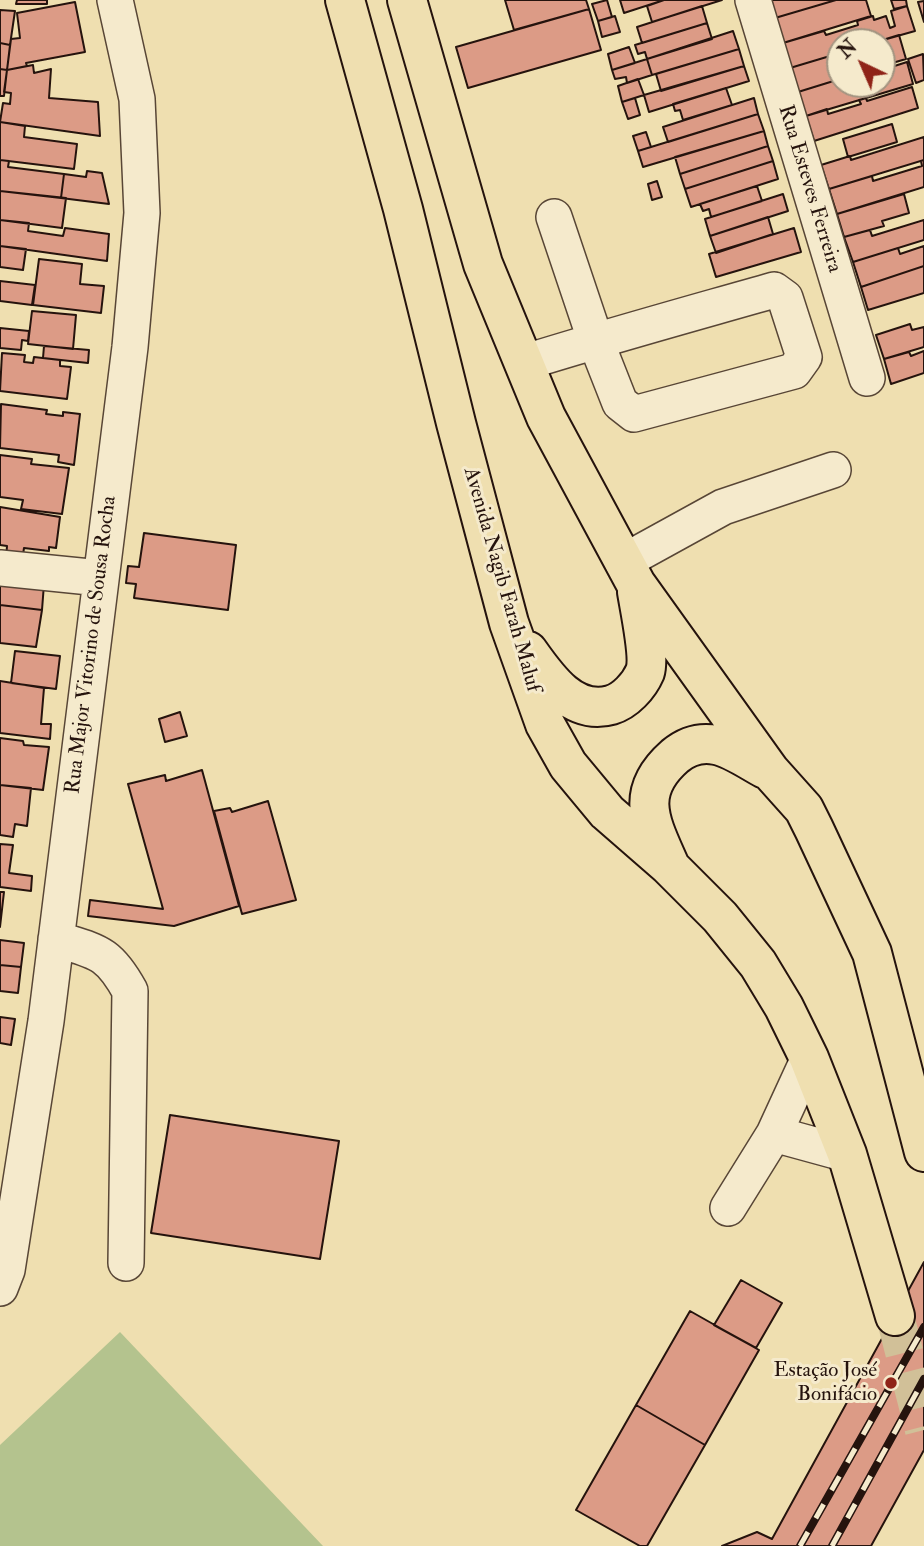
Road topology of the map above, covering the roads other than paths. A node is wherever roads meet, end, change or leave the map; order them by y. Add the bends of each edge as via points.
1 (114, 0) edge
2 (345, 0) edge
3 (407, 0) edge
4 (753, 0) edge
5 (554, 218) dead end
6 (596, 342) junction
7 (523, 363) junction
8 (867, 378) dead end
9 (833, 470) dead end
10 (0, 568) edge
11 (629, 573) junction
12 (100, 578) junction
13 (509, 623) junction
14 (770, 771) junction
15 (669, 866) junction
16 (56, 939) junction
17 (809, 1058) junction
18 (774, 1134) junction
19 (924, 1152) edge
20 (847, 1154) junction
21 (728, 1208) dead end
22 (126, 1263) dead end
23 (0, 1288) edge
24 (895, 1316) tunnel mouth

1 - 12 street, Rua Major Vitorino de Sousa Rocha via 137,99 142,213
2 - 13 main road, Avenida Nagib Farah Maluf
3 - 7 main road via 483,264
4 - 8 street, Rua Esteves Ferreira
5 - 6 street
6 - 6 street via 774,290 785,298 804,357 794,371 634,414 620,403
6 - 7 street
7 - 11 main road via 546,417
9 - 11 street via 723,507
10 - 12 street
11 - 13 main road via 645,646 645,671 632,692 619,702 589,708 571,700 544,674
11 - 14 main road
12 - 16 street, Rua Major Vitorino de Sousa Rocha
13 - 15 main road, Avenida Nagib Farah Maluf via 545,724 568,765 607,812
14 - 15 main road via 719,745 700,743 666,764 651,784 648,804
14 - 19 main road via 804,809 872,953
15 - 17 main road, Avenida Nagib Farah Maluf via 758,964
16 - 22 street via 98,953 117,968 130,991
16 - 23 street, Rua Major Vitorino de Sousa Rocha via 9,1256
17 - 18 street
17 - 20 main road, Avenida Nagib Farah Maluf
18 - 20 street
18 - 21 street
20 - 24 main road, Avenida Nagib Farah Maluf

